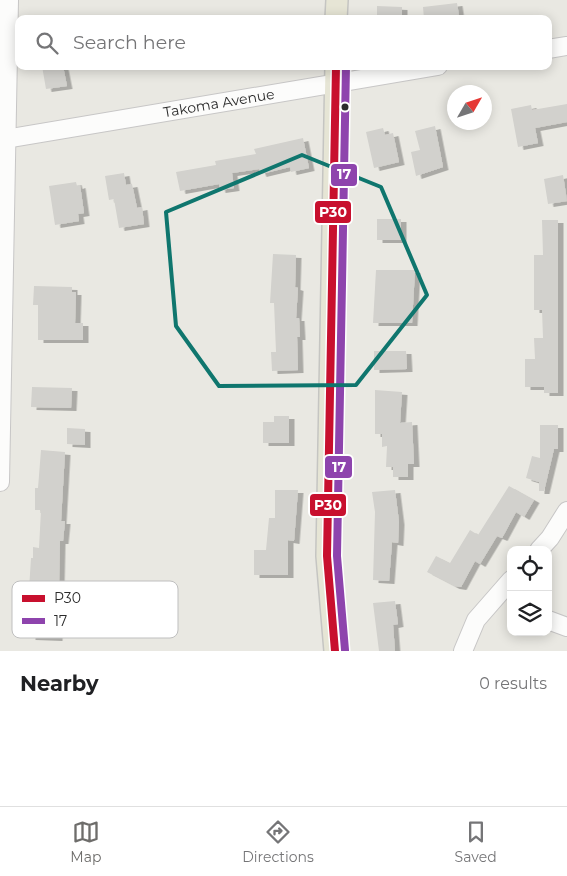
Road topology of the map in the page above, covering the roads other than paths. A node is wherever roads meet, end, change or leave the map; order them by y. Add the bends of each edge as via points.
1 (9, 0) edge
2 (337, 0) edge
3 (336, 15) edge
4 (567, 46) edge
5 (552, 48) edge
6 (387, 70) edge
7 (336, 74) edge
8 (2, 140) edge
9 (0, 455) edge
10 (0, 482) edge
11 (567, 511) edge
12 (543, 546) edge
13 (507, 587) edge
14 (552, 621) edge
15 (567, 627) edge
16 (335, 651) edge
17 (463, 651) edge

1 - 8 street
2 - 3 main road
4 - 5 street
6 - 7 street, Takoma Avenue
7 - 8 street, Takoma Avenue
7 - 16 main road via 327,556
8 - 9 street
9 - 10 street
11 - 12 street
13 - 17 street via 476,620
14 - 15 street

